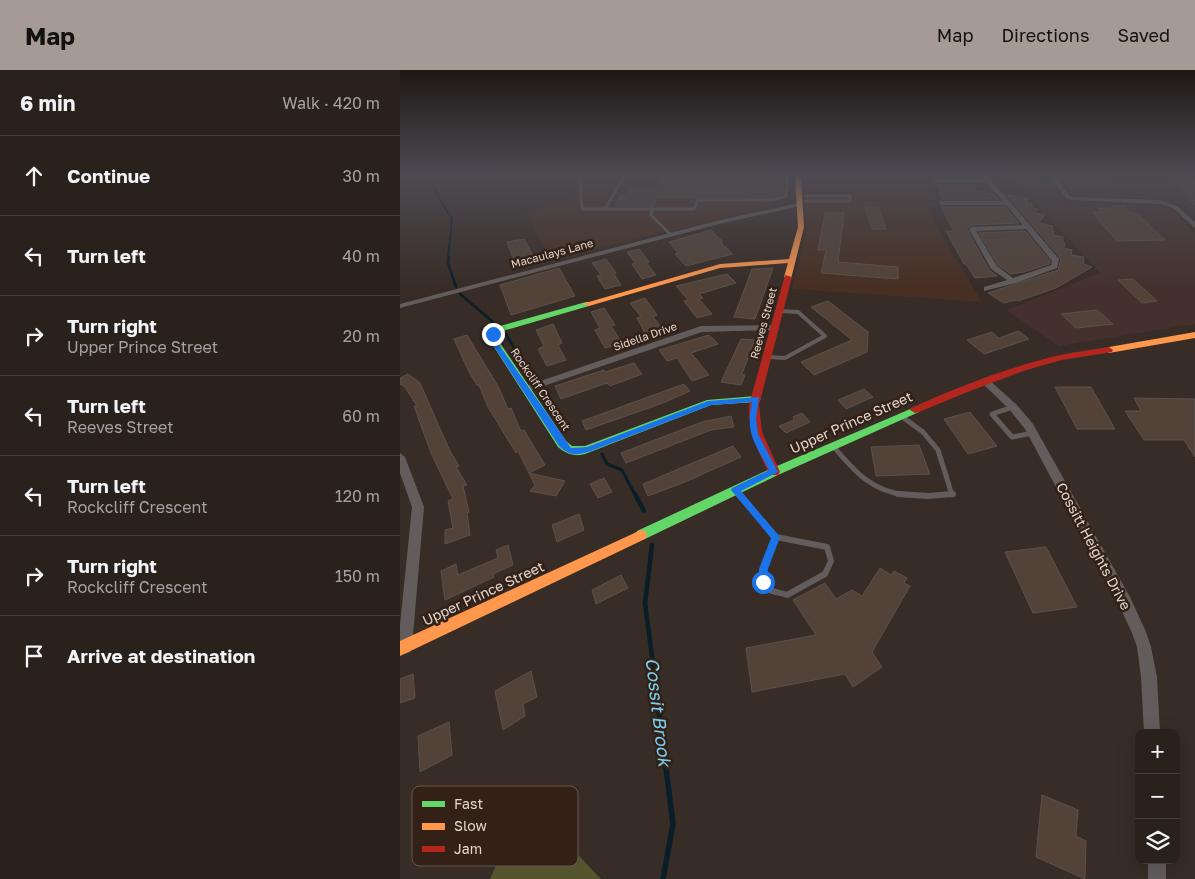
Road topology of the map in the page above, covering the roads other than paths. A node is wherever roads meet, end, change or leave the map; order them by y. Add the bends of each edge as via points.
1 (651, 213) edge
2 (755, 213) edge
3 (802, 213) edge
4 (1017, 213) edge
5 (1181, 213) edge
6 (1195, 226) edge
7 (1028, 227) junction
8 (670, 234) junction
9 (792, 260) junction
10 (1013, 281) junction
11 (986, 289) dead end
12 (400, 306) edge
13 (780, 311) junction
14 (775, 328) junction
15 (1195, 335) edge
16 (767, 357) junction
17 (986, 381) junction
18 (526, 388) junction
19 (756, 399) junction
20 (1014, 407) junction
21 (901, 416) junction
22 (1033, 433) junction
23 (833, 446) junction
24 (400, 456) edge
25 (774, 472) junction
26 (735, 490) junction
27 (776, 537) junction
28 (403, 648) edge
29 (1152, 729) edge
30 (1157, 864) edge
31 (1157, 879) edge

1 - 8 lane
2 - 8 street, Macaulays Lane
3 - 9 street, Reeves Street
4 - 7 street
5 - 6 street
7 - 10 street via 1056,263
7 - 10 street via 972,229 994,267
8 - 12 street, Macaulays Lane
9 - 13 street, Reeves Street
9 - 18 street, Rockcliff Crescent via 720,266 496,331 491,336 494,342
10 - 11 street
13 - 14 street, Reeves Street
13 - 16 lane via 798,312 825,336 785,358
14 - 16 street, Reeves Street
14 - 18 street, Sidella Drive via 701,329
15 - 17 street, Upper Prince Street via 1057,359
16 - 19 street, Reeves Street
17 - 20 street, Cossitt Heights Drive
17 - 21 street, Upper Prince Street
18 - 19 street, Rockcliff Crescent via 565,448 575,452 710,402
19 - 25 street, Reeves Street via 752,419 754,434
20 - 22 street, Cossitt Heights Drive
20 - 22 lane via 992,414 1012,437
21 - 23 street, Upper Prince Street
21 - 23 lane via 938,450 953,495 901,496 879,488 858,476
22 - 29 street, Cossitt Heights Drive via 1136,627 1148,669
23 - 25 street, Upper Prince Street
24 - 28 street via 418,507
25 - 26 street, Upper Prince Street
26 - 27 lane
26 - 28 street, Upper Prince Street
27 - 27 lane via 763,569 763,582 768,589 787,595 825,574 831,561 827,547
30 - 31 street

